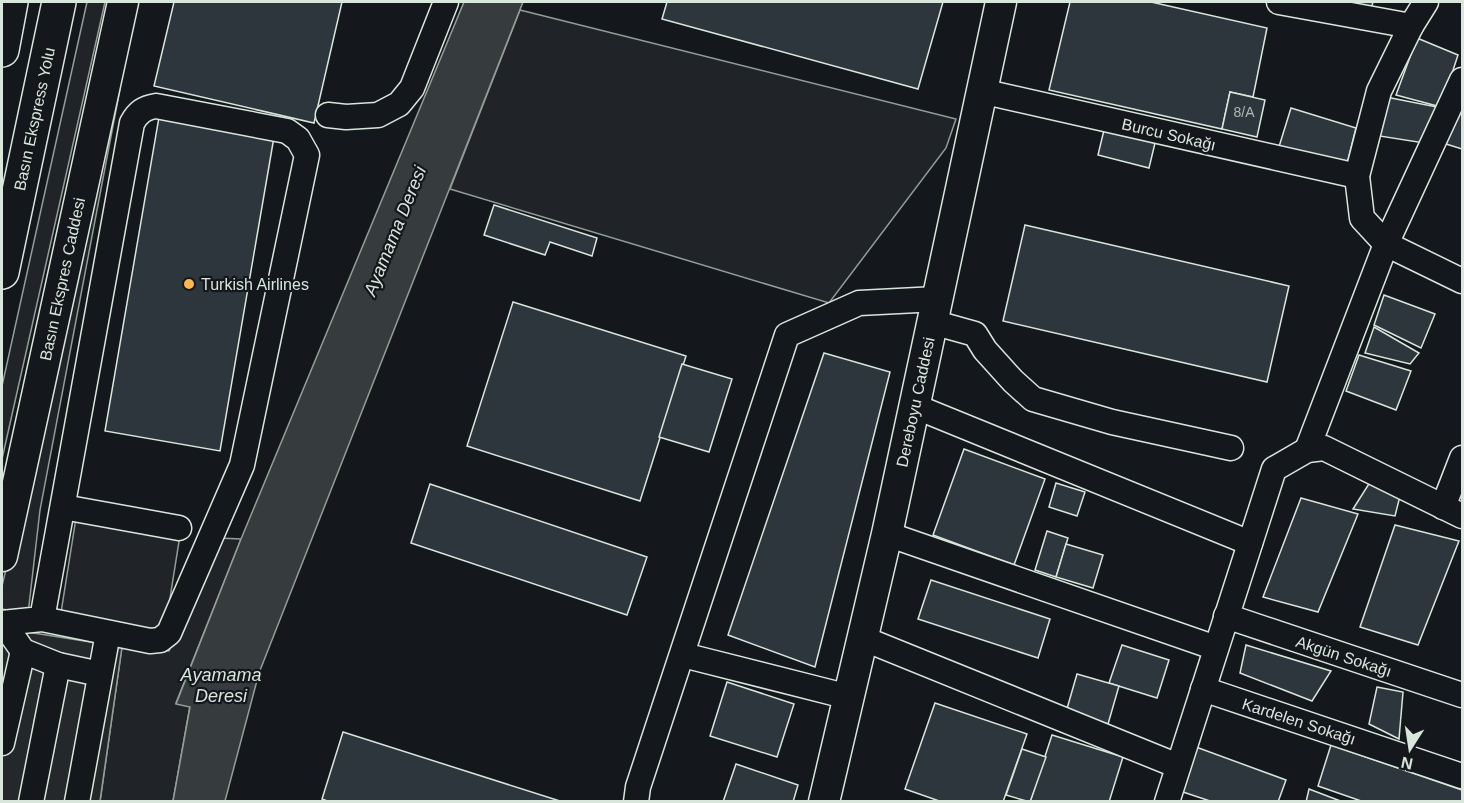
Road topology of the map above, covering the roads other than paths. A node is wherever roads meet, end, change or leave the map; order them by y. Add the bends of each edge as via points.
1 (60, 2) edge
2 (123, 2) edge
3 (446, 2) edge
4 (1001, 2) edge
5 (1279, 2) edge
6 (1426, 2) edge
7 (10, 6) edge
8 (1411, 26) junction
9 (2, 50) edge
10 (1462, 80) edge
11 (981, 91) junction
12 (328, 115) dead end
13 (1357, 177) junction
14 (1386, 244) junction
15 (2, 272) edge
16 (1462, 281) edge
17 (934, 310) junction
18 (914, 406) junction
19 (1231, 448) dead end
20 (1306, 450) junction
21 (1462, 458) edge
22 (63, 507) junction
23 (1453, 511) edge
24 (179, 528) dead end
25 (887, 534) junction
26 (1250, 543) junction
27 (2, 556) edge
28 (1227, 616) junction
29 (52, 621) junction
30 (3, 623) edge
31 (108, 633) junction
32 (862, 638) junction
33 (1216, 648) junction
34 (23, 651) junction
35 (682, 655) junction
36 (55, 664) junction
37 (100, 674) junction
38 (1203, 689) junction
39 (1462, 695) edge
40 (849, 696) junction
41 (2, 743) edge
42 (1178, 766) junction
43 (1462, 776) edge
44 (827, 800) edge
45 (31, 801) edge
46 (77, 801) edge
47 (636, 801) edge
48 (1167, 801) edge

1 - 15 highway, Basın Ekspress Yolu
2 - 27 main road, Basın Ekspres Caddesi
3 - 12 street via 412,88 399,104 378,115
4 - 11 main road, Dereboyu Caddesi
5 - 8 street
6 - 8 street
7 - 9 highway
8 - 13 street via 1379,92
10 - 14 street
11 - 13 street, Burcu Sokağı
11 - 17 main road, Dereboyu Caddesi
13 - 14 street via 1362,218
14 - 16 street
14 - 20 street
17 - 18 main road, Dereboyu Caddesi
17 - 19 street via 975,334 985,350 1033,399 1112,422
17 - 35 street via 859,303 787,335
18 - 25 main road, Dereboyu Caddesi
18 - 26 street
20 - 23 street via 1324,448
20 - 26 street via 1274,469
21 - 23 street
22 - 24 street
22 - 29 street
22 - 31 street via 135,117 156,106 287,131 298,139 307,155 242,465 169,633 156,641
25 - 32 main road, Dereboyu Caddesi
25 - 33 street
26 - 28 street
28 - 33 street
28 - 39 street, Akgün Sokağı
29 - 30 street
29 - 31 street
29 - 36 street
30 - 34 street
31 - 37 street
32 - 40 main road, Dereboyu Caddesi
32 - 42 street
33 - 38 street
34 - 36 street
34 - 41 street
35 - 40 street
35 - 47 street
36 - 37 street
36 - 45 street
37 - 46 street
38 - 42 street
38 - 43 street, Kardelen Sokağı
40 - 44 main road, Dereboyu Caddesi
42 - 48 street

